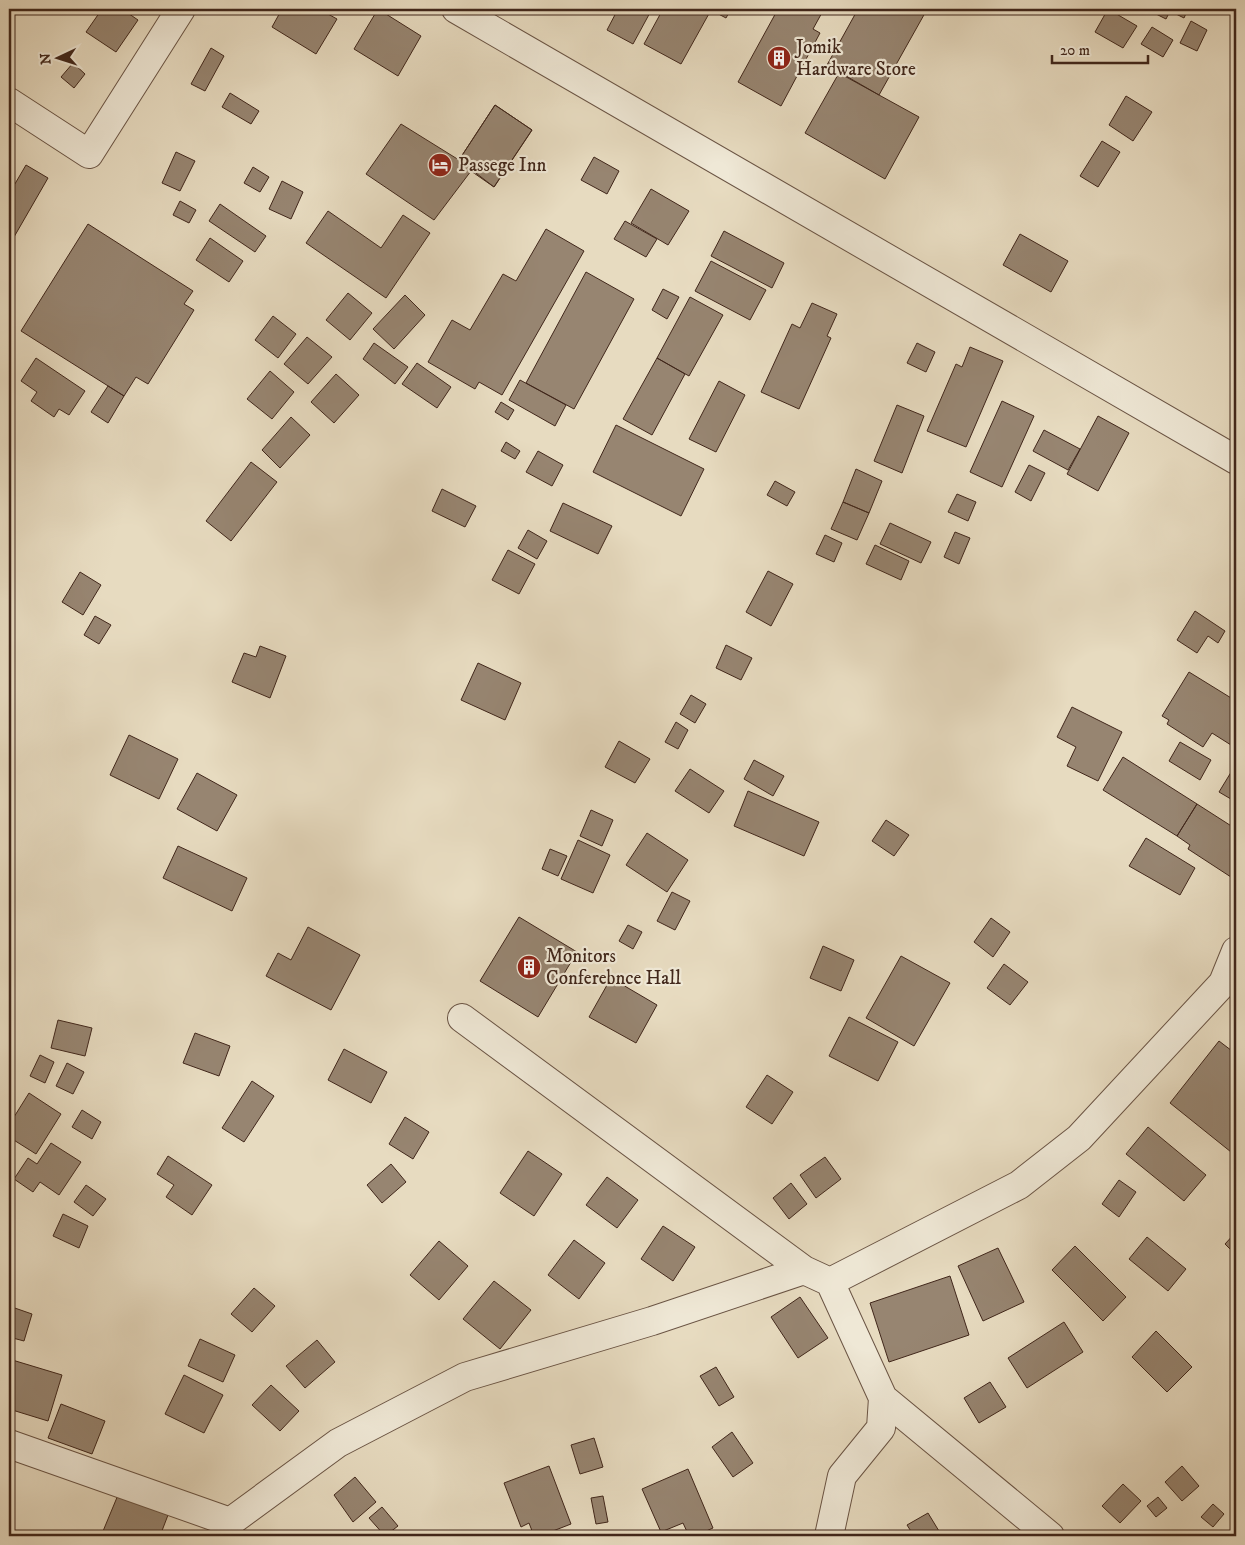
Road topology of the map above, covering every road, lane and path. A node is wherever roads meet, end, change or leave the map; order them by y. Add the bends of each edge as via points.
1 (181, 9) edge
2 (456, 9) edge
3 (9, 102) edge
4 (1236, 460) edge
5 (1236, 951) edge
6 (462, 1018) dead end
7 (804, 1270) junction
8 (830, 1282) junction
9 (883, 1398) junction
10 (9, 1444) edge
11 (227, 1529) edge
12 (830, 1536) edge
13 (1050, 1536) edge

1 - 3 street via 89,154
2 - 4 street
5 - 8 street via 1223,984 1079,1138 1020,1185
6 - 7 street
7 - 8 street
7 - 11 street via 652,1321 466,1376 338,1443
8 - 9 street
9 - 12 street via 881,1428 842,1476
9 - 13 street
10 - 11 street

